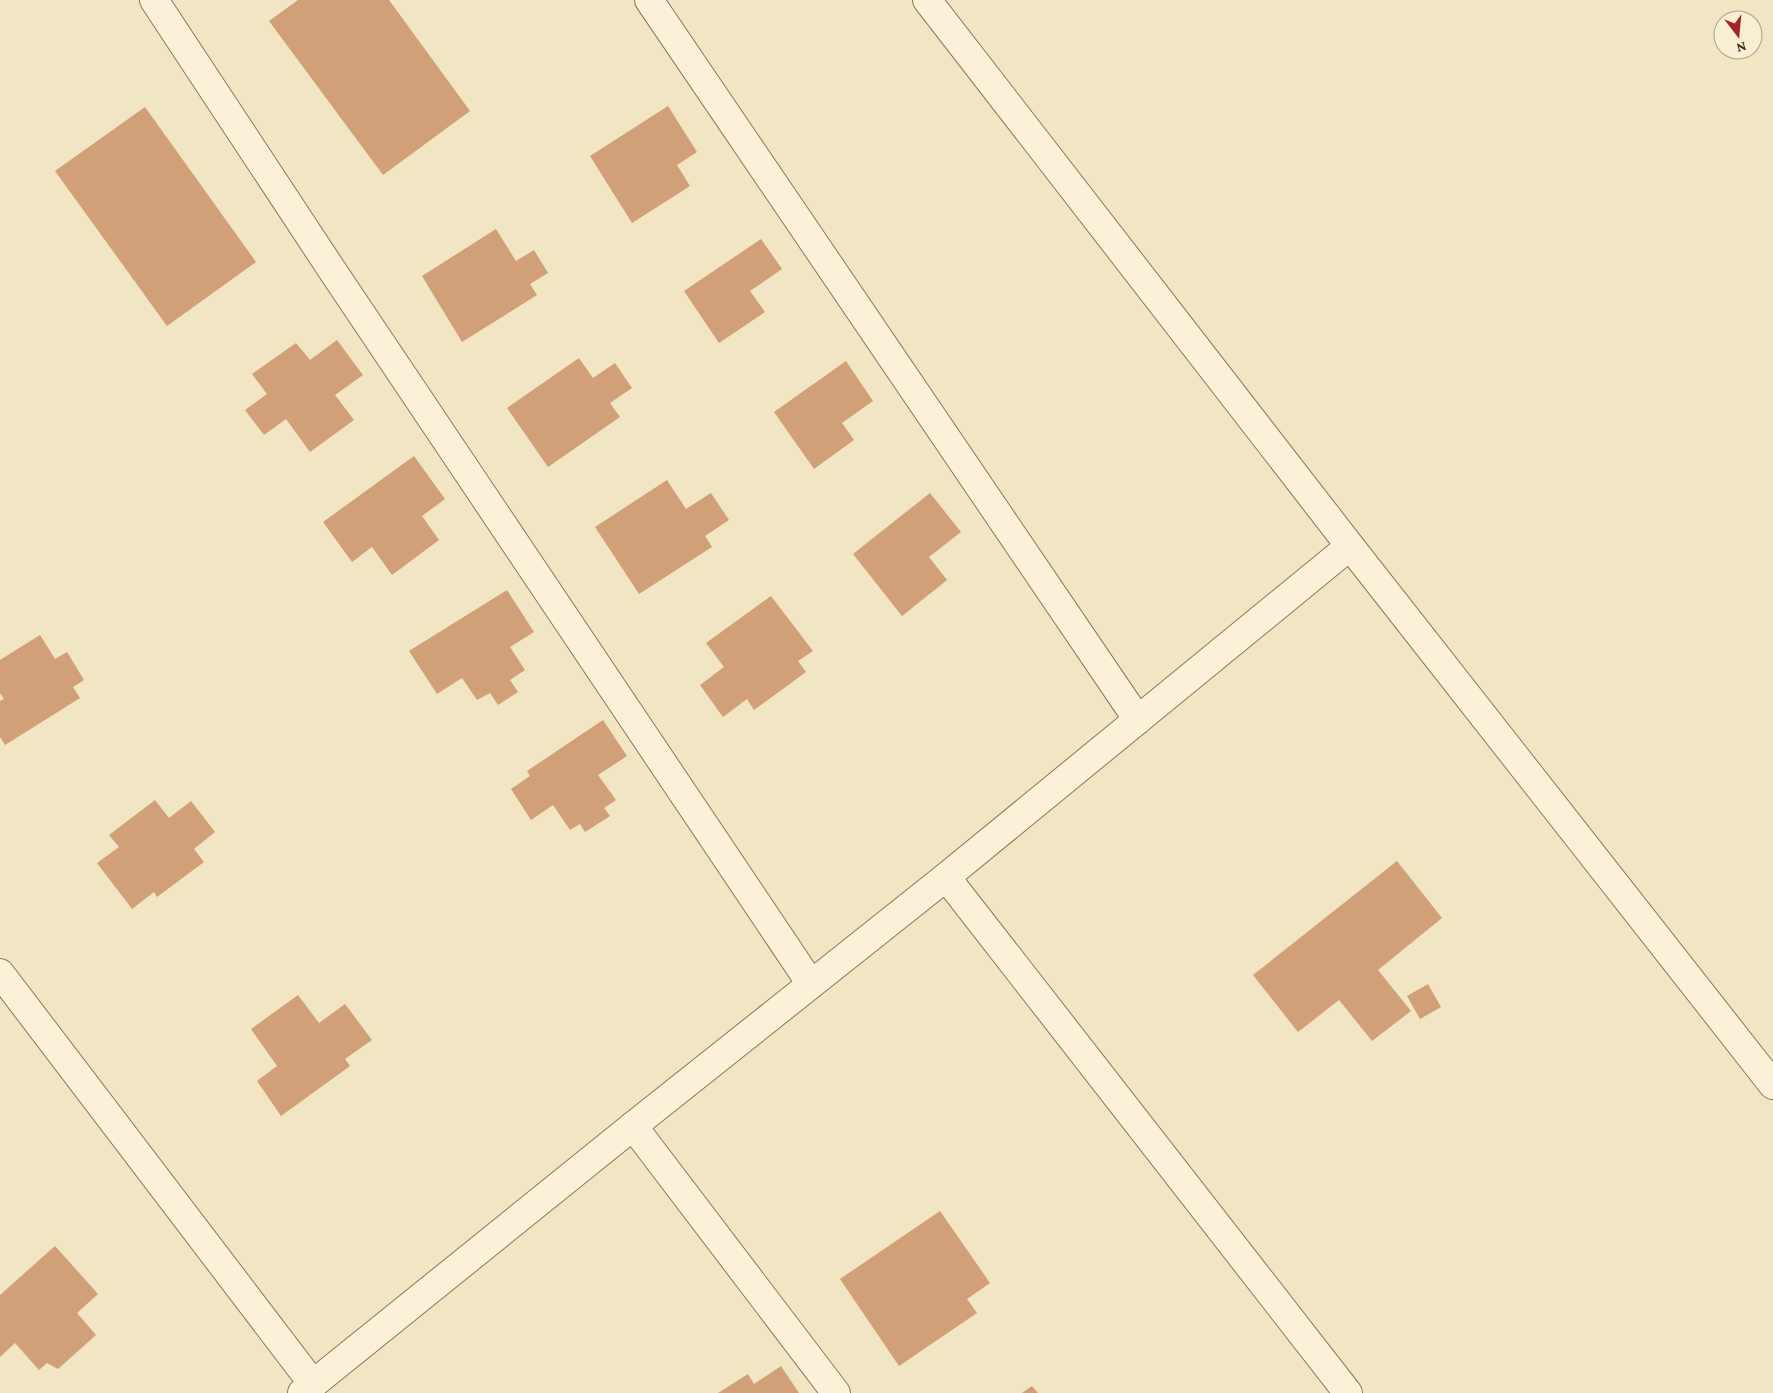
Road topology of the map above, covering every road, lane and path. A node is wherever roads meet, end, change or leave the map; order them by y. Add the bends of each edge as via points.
1 (154, 0) edge
2 (649, 0) edge
3 (927, 0) edge
4 (1350, 546) junction
5 (1138, 720) junction
6 (946, 876) junction
7 (0, 973) edge
8 (811, 984) junction
9 (1773, 1085) edge
10 (633, 1126) junction
11 (308, 1389) edge
12 (836, 1393) edge
13 (1348, 1393) edge

1 - 8 street via 337,279
2 - 5 street
3 - 4 street
4 - 5 street
4 - 9 street
5 - 6 street
6 - 8 street
6 - 13 street
7 - 11 street
8 - 10 street
10 - 11 street
10 - 12 street

